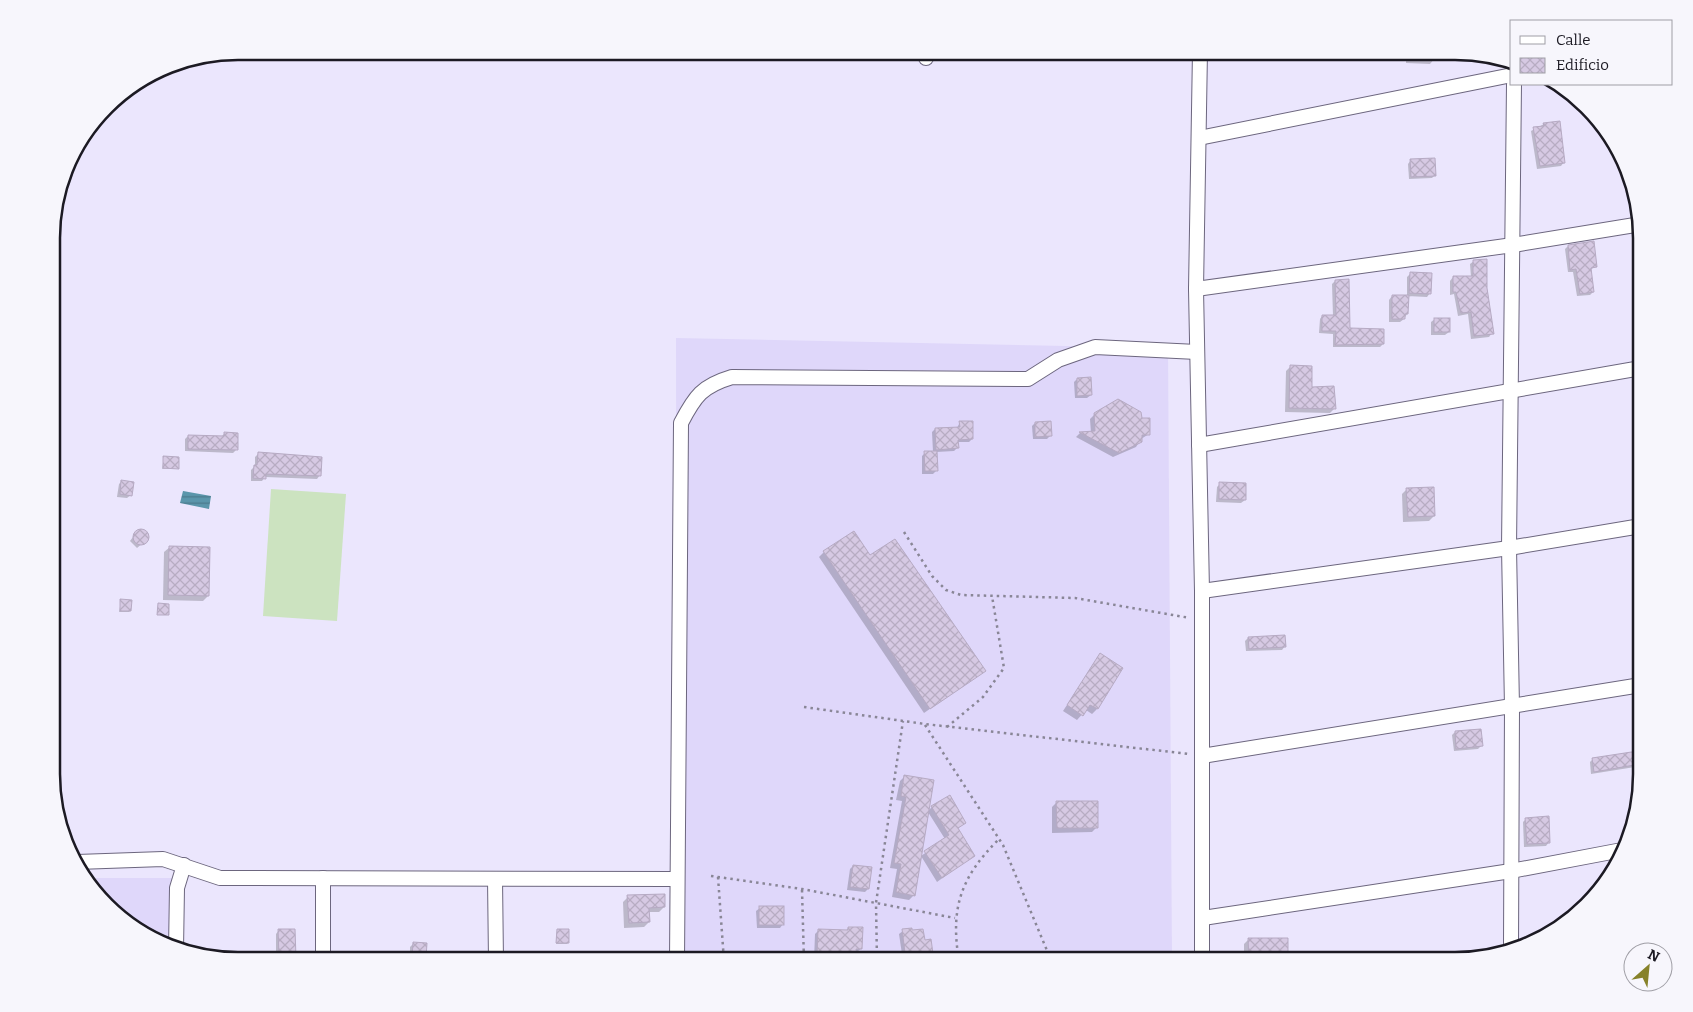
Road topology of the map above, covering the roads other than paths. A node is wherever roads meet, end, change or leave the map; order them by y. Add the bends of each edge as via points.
1 (1200, 60) edge
2 (1510, 76) edge
3 (1514, 85) edge
4 (1199, 138) junction
5 (1633, 225) edge
6 (1513, 245) junction
7 (1196, 289) junction
8 (1197, 352) junction
9 (1633, 369) edge
10 (1511, 391) junction
11 (1199, 445) junction
12 (1633, 527) edge
13 (1509, 548) junction
14 (1202, 591) junction
15 (1633, 686) edge
16 (1512, 707) junction
17 (1202, 756) junction
18 (1616, 851) edge
19 (83, 862) edge
20 (184, 865) junction
21 (1511, 871) junction
22 (323, 878) junction
23 (495, 879) junction
24 (677, 879) junction
25 (1203, 918) junction
26 (176, 941) edge
27 (1511, 943) edge
28 (323, 952) edge
29 (496, 952) edge
30 (677, 952) edge
31 (1202, 952) edge

1 - 4 street
2 - 4 street
3 - 6 street
4 - 7 street
5 - 6 street
6 - 7 street
6 - 10 street
7 - 8 street
8 - 11 street
8 - 24 street via 1095,347 1058,360 1028,379 732,377 710,383 692,402 681,423
9 - 10 street
10 - 11 street
10 - 13 street
11 - 14 street
12 - 13 street
13 - 14 street
13 - 16 street
14 - 17 street
15 - 16 street
16 - 17 street
16 - 21 street
17 - 25 street
18 - 21 street
19 - 20 street via 163,859
20 - 22 street via 220,878
20 - 26 street via 176,888
21 - 25 street
21 - 27 street
22 - 23 street
22 - 28 street
23 - 24 street
23 - 29 street
24 - 30 street
25 - 31 street

